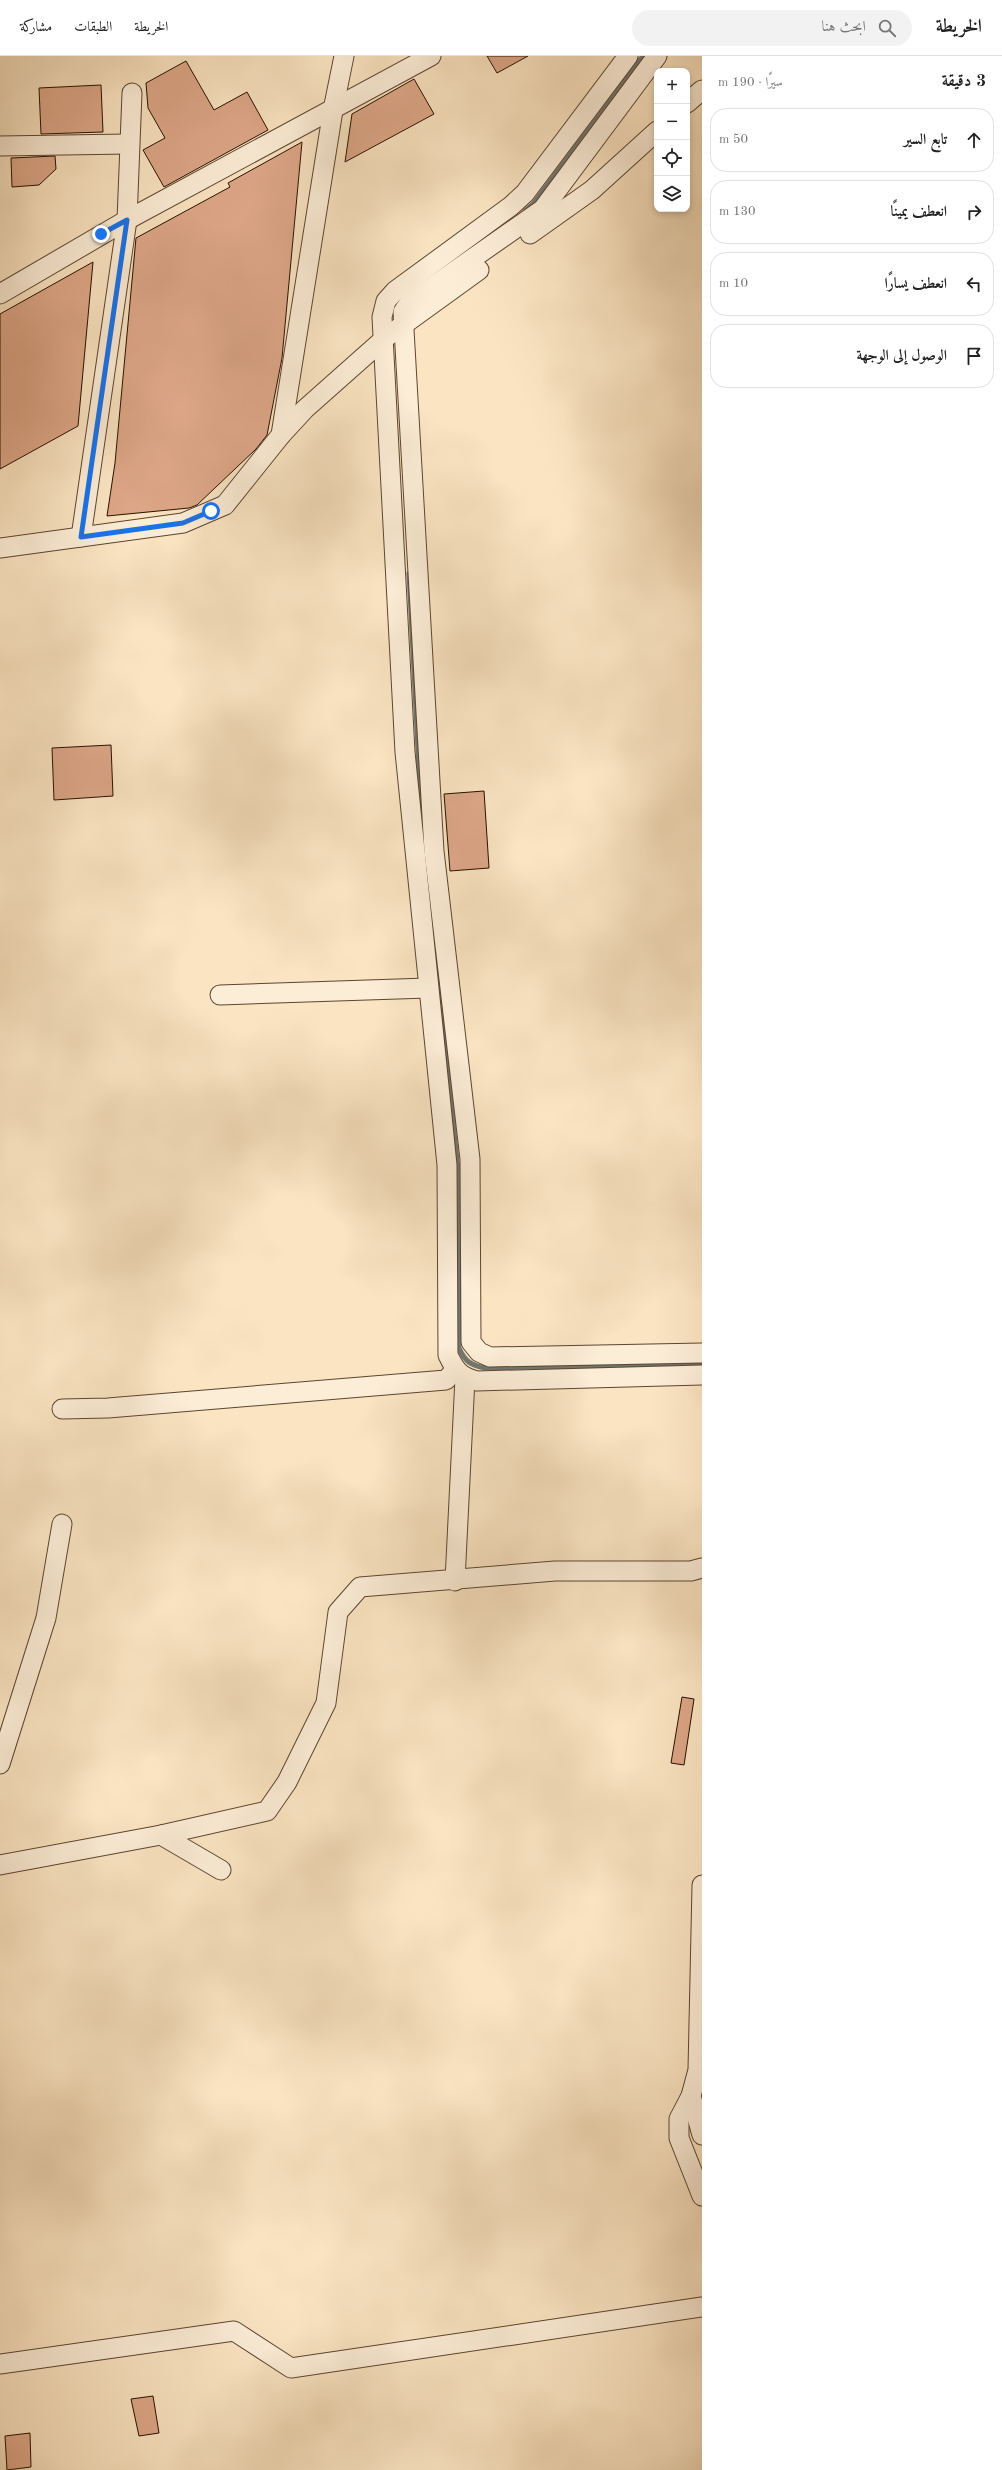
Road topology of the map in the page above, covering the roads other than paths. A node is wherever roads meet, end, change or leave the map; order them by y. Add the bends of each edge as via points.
1 (344, 56) edge
2 (431, 56) edge
3 (628, 56) edge
4 (657, 56) edge
5 (702, 90) edge
6 (132, 93) dead end
7 (690, 100) edge
8 (333, 110) junction
9 (654, 134) edge
10 (128, 144) junction
11 (0, 146) edge
12 (127, 220) junction
13 (0, 294) edge
14 (404, 324) junction
15 (385, 338) junction
16 (281, 435) junction
17 (81, 537) junction
18 (0, 548) edge
19 (434, 851) junction
20 (414, 853) junction
21 (428, 988) junction
22 (220, 995) dead end
23 (702, 1353) edge
24 (460, 1374) junction
25 (702, 1375) edge
26 (62, 1409) dead end
27 (62, 1524) dead end
28 (702, 1568) edge
29 (455, 1581) junction
30 (0, 1764) edge
31 (161, 1835) junction
32 (0, 1865) edge
33 (221, 1870) dead end
34 (702, 1885) edge
35 (697, 2094) edge
36 (702, 2135) edge
37 (702, 2196) edge
38 (702, 2307) edge
39 (0, 2364) edge

1 - 8 street
2 - 8 street
3 - 15 street via 525,193 395,291 386,301 382,317
4 - 14 street via 542,209 409,303 403,312
5 - 7 street
6 - 10 street
8 - 12 street
8 - 16 street
9 - 14 street via 592,190
10 - 11 street
10 - 12 street
12 - 13 street
12 - 17 street
14 - 15 street
14 - 19 street
15 - 16 street via 305,409
15 - 20 street via 405,752
16 - 17 street via 225,505 183,523
17 - 18 street
19 - 20 street
19 - 23 street via 470,1159 471,1342 479,1352 490,1357
20 - 21 street
21 - 22 street
21 - 24 street via 446,1165 448,1355
24 - 25 street via 477,1381
24 - 26 street via 446,1380 108,1408
24 - 29 street
27 - 30 street via 46,1618
28 - 29 street via 691,1571 556,1571
29 - 31 street via 360,1587 338,1612 326,1703 287,1782 267,1811
31 - 32 street
31 - 33 street
34 - 35 street
35 - 36 street
35 - 37 street via 679,2119 679,2138
38 - 39 street via 291,2368 234,2331

